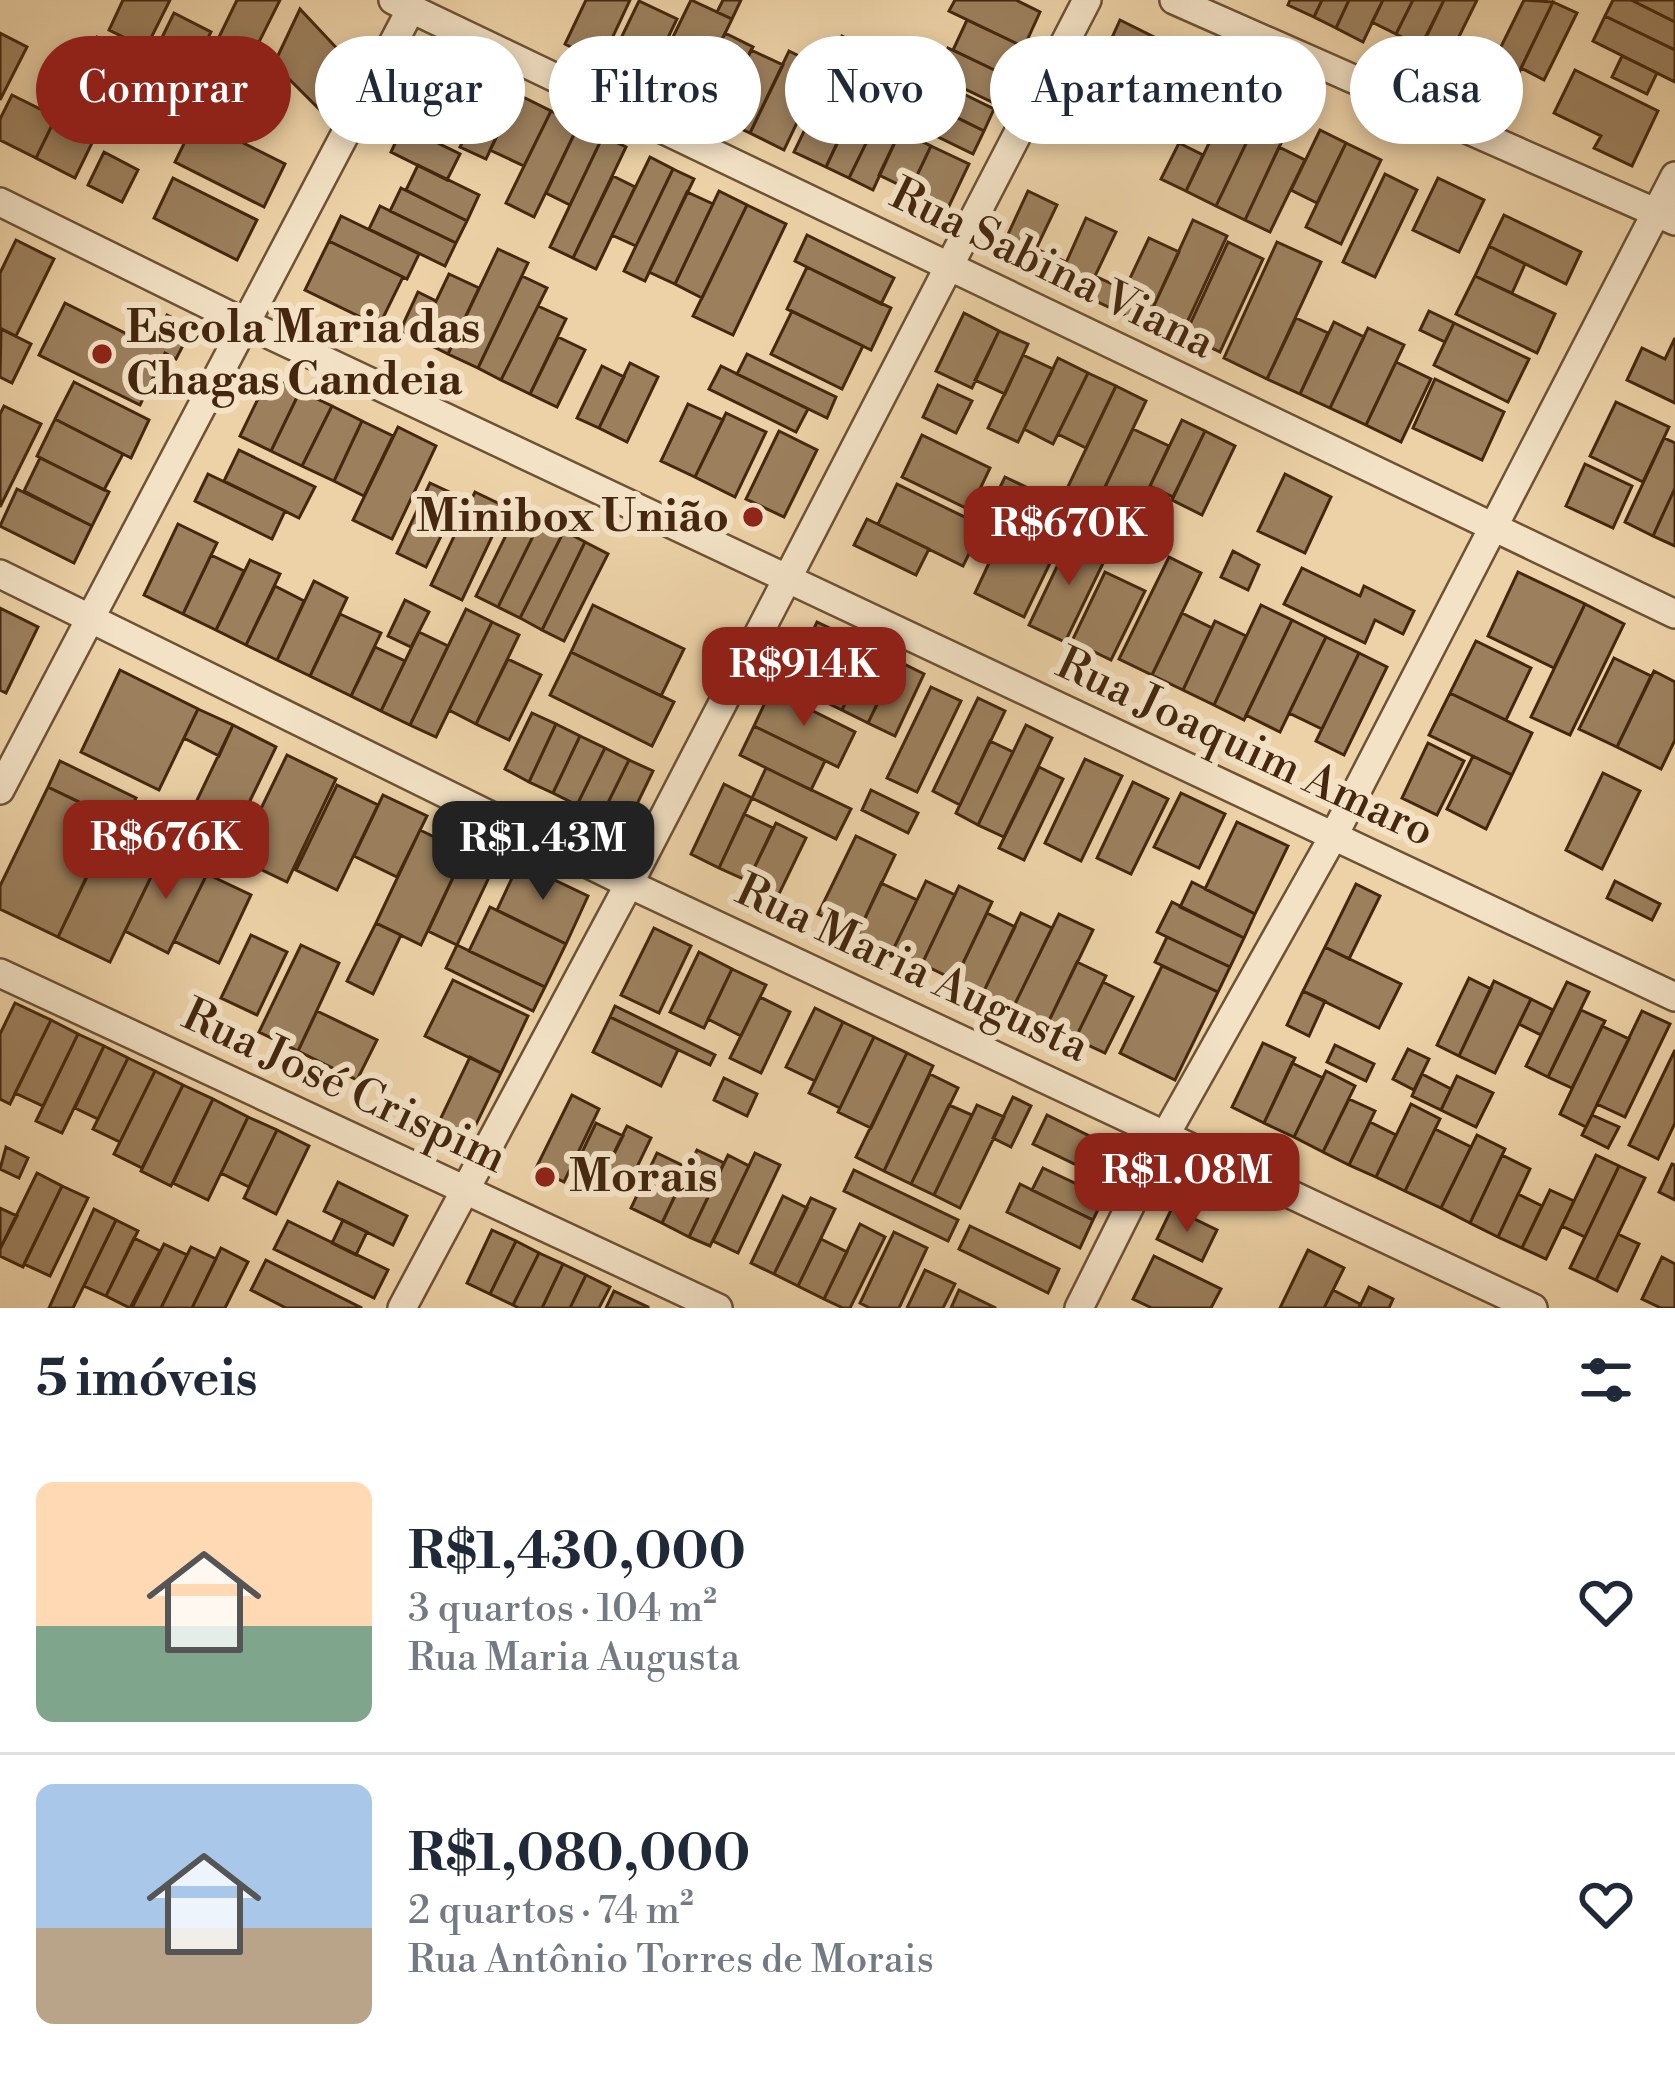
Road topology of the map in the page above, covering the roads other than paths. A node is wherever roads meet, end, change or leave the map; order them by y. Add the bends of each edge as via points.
1 (1087, 0) edge
2 (1174, 0) edge
3 (402, 4) edge
4 (1675, 176) edge
5 (0, 202) edge
6 (1665, 217) edge
7 (950, 267) junction
8 (244, 322) junction
9 (1496, 527) junction
10 (0, 574) edge
11 (787, 577) junction
12 (1675, 614) edge
13 (91, 617) junction
14 (0, 790) edge
15 (1333, 837) junction
16 (629, 884) junction
17 (0, 973) edge
18 (1675, 997) edge
19 (1166, 1134) junction
20 (465, 1190) junction
21 (402, 1308) edge
22 (718, 1308) edge
23 (1078, 1308) edge
24 (1533, 1308) edge

1 - 7 street
2 - 6 street
3 - 7 street, Rua Sabina Viana
3 - 8 street
4 - 6 street
5 - 8 street, Rua Joaquim Amaro
6 - 9 street
7 - 9 street, Rua Sabina Viana
7 - 11 street
8 - 11 street, Rua Joaquim Amaro
8 - 13 street
9 - 12 street, Rua Sabina Viana
9 - 15 street
10 - 13 street, Rua Maria Augusta
11 - 15 street, Rua Joaquim Amaro
11 - 16 street
13 - 14 street
13 - 16 street, Rua Maria Augusta
15 - 18 street, Rua Joaquim Amaro
15 - 19 street
16 - 19 street, Rua Maria Augusta
16 - 20 street
17 - 20 street, Rua José Crispim
19 - 23 street
19 - 24 street, Rua Maria Augusta
20 - 21 street
20 - 22 street, Rua José Crispim

